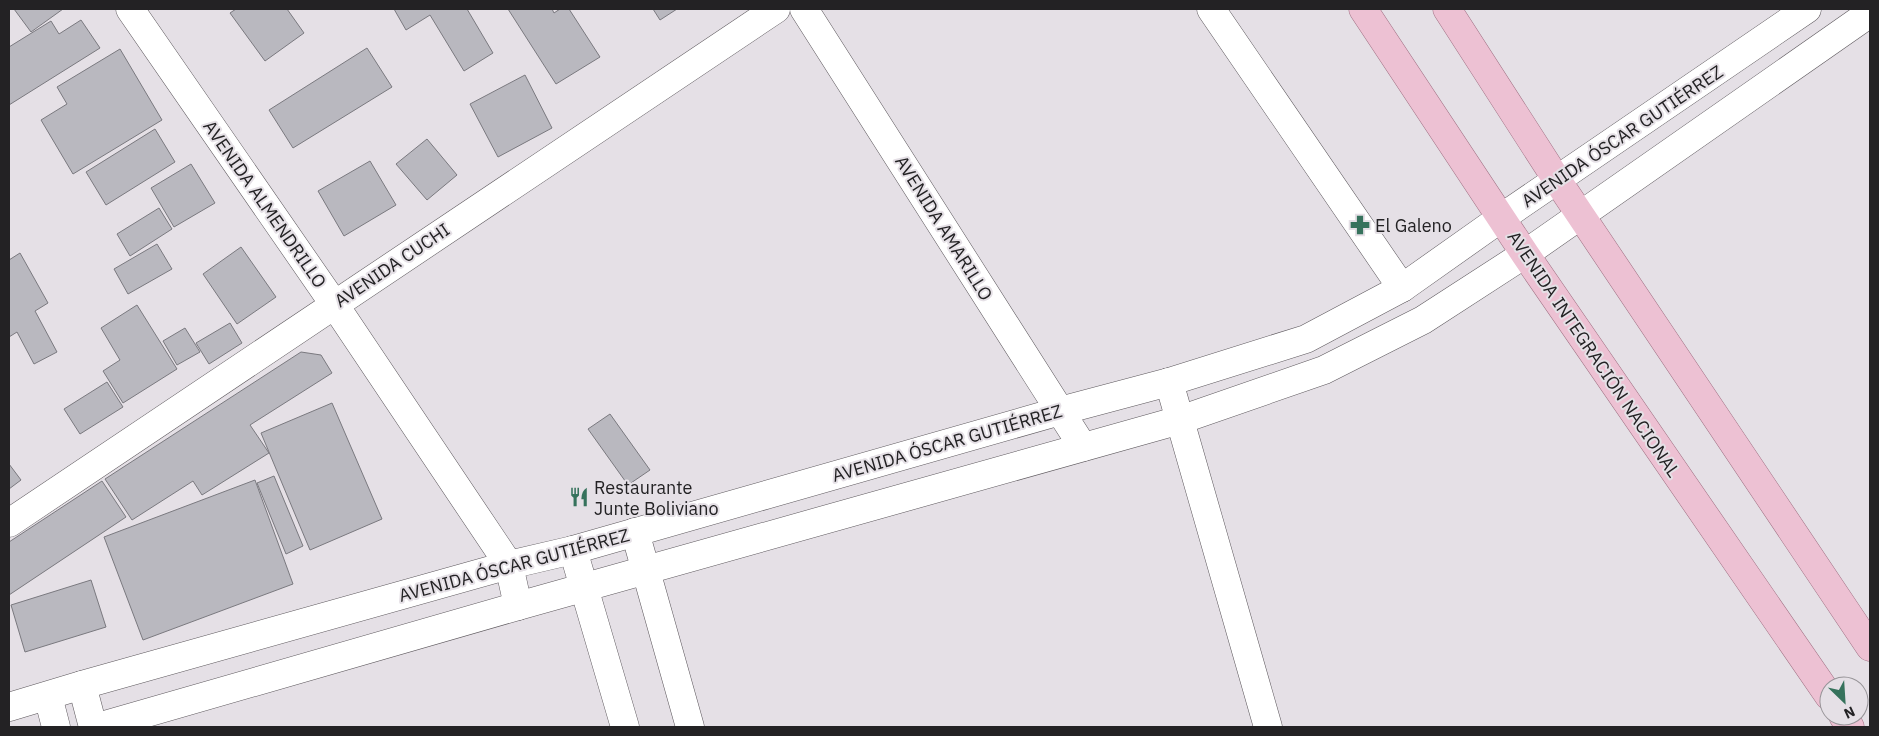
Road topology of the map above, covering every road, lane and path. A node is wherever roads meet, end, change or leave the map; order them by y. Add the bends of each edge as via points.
1 (130, 9) edge
2 (776, 9) edge
3 (804, 9) edge
4 (1211, 9) edge
5 (1363, 9) edge
6 (1447, 9) edge
7 (1807, 9) edge
8 (1870, 13) edge
9 (1557, 180) junction
10 (1580, 214) junction
11 (1501, 218) junction
12 (1525, 254) junction
13 (1402, 288) junction
14 (334, 304) junction
15 (1169, 382) junction
16 (1060, 411) junction
17 (1180, 420) junction
18 (1084, 447) junction
19 (9, 523) edge
20 (634, 532) junction
21 (573, 550) junction
22 (509, 566) junction
23 (646, 571) junction
24 (584, 588) junction
25 (518, 606) junction
26 (1870, 647) edge
27 (1819, 681) edge
28 (82, 685) junction
29 (48, 696) junction
30 (9, 707) edge
31 (56, 727) edge
32 (93, 727) edge
33 (98, 727) edge
34 (625, 727) edge
35 (690, 727) edge
36 (1268, 727) edge

1 - 14 street, AVENIDA ALMENDRILLO
2 - 14 street, AVENIDA CUCHI
3 - 16 street, AVENIDA AMARILLO
4 - 13 street
5 - 11 main road, AVENIDA INTEGRACIÓN NACIONAL
6 - 9 main road
7 - 9 street, AVENIDA ÓSCAR GUTIÉRREZ
8 - 10 street
9 - 10 main road
9 - 11 street, AVENIDA ÓSCAR GUTIÉRREZ
10 - 12 street
10 - 26 main road
11 - 12 main road, AVENIDA INTEGRACIÓN NACIONAL
11 - 13 street, AVENIDA ÓSCAR GUTIÉRREZ
12 - 17 street via 1423,320 1324,370
12 - 27 main road, AVENIDA INTEGRACIÓN NACIONAL
13 - 15 street, AVENIDA ÓSCAR GUTIÉRREZ via 1306,339
14 - 19 street, AVENIDA CUCHI
14 - 22 street, AVENIDA ALMENDRILLO
15 - 16 street, AVENIDA ÓSCAR GUTIÉRREZ
15 - 17 street
16 - 18 street, AVENIDA AMARILLO
16 - 20 street, AVENIDA ÓSCAR GUTIÉRREZ
17 - 18 street
17 - 36 street
18 - 23 street
20 - 21 street, AVENIDA ÓSCAR GUTIÉRREZ
20 - 23 street
21 - 22 street, AVENIDA ÓSCAR GUTIÉRREZ
21 - 24 street
22 - 25 street, AVENIDA ALMENDRILLO
22 - 28 street, AVENIDA ÓSCAR GUTIÉRREZ
23 - 24 street
23 - 35 street
24 - 25 street
24 - 34 street
25 - 33 street
28 - 29 street, AVENIDA ÓSCAR GUTIÉRREZ
28 - 32 street
29 - 30 street, AVENIDA ÓSCAR GUTIÉRREZ
29 - 31 street

